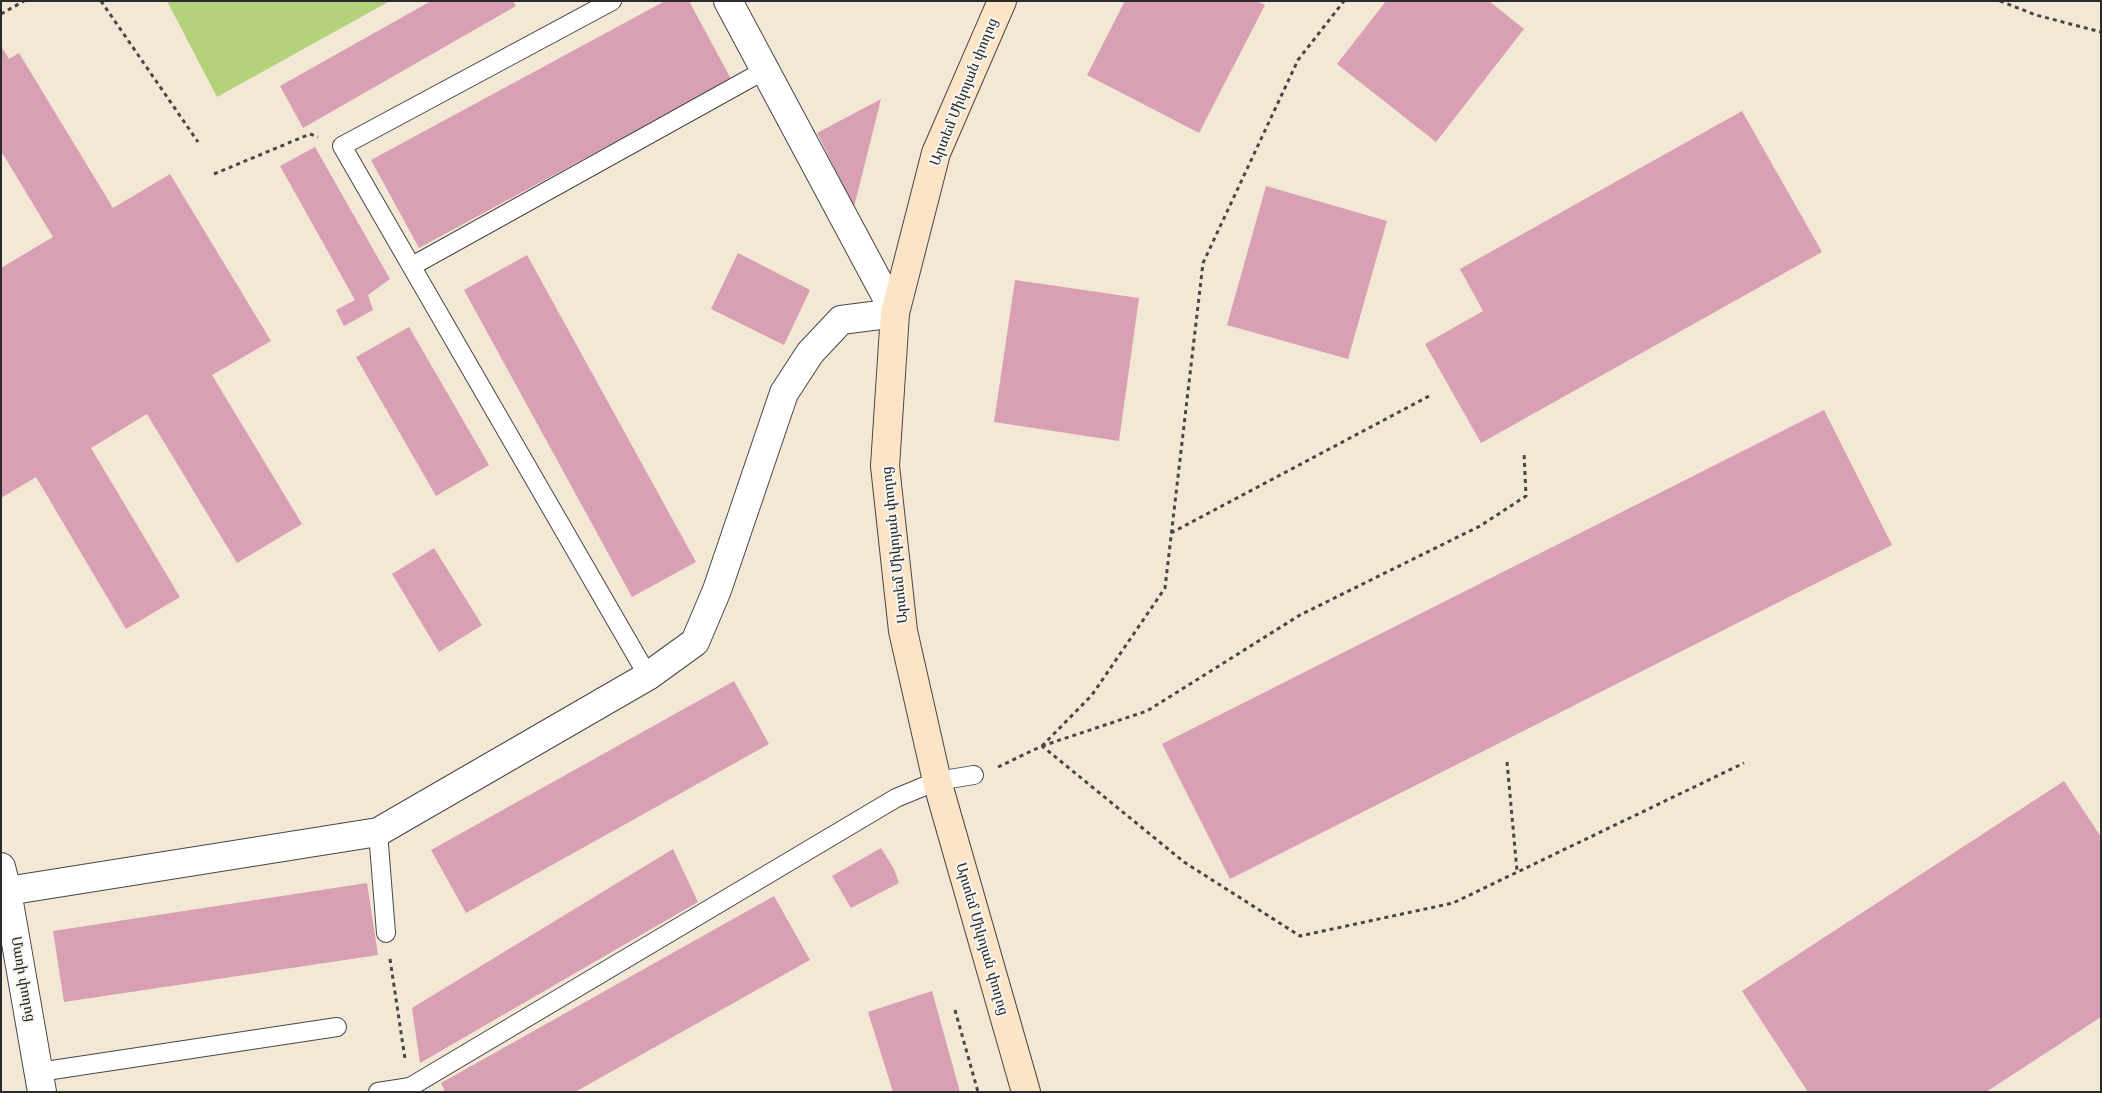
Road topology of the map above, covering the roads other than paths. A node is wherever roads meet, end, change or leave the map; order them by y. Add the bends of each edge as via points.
1 (612, 1) edge
2 (728, 1) edge
3 (1002, 1) edge
4 (765, 70) junction
5 (412, 266) junction
6 (895, 313) junction
7 (648, 676) junction
8 (974, 775) road end
9 (937, 781) junction
10 (378, 832) junction
11 (4, 879) edge
12 (386, 933) road end
13 (337, 1027) dead end
14 (41, 1082) edge
15 (410, 1089) edge
16 (378, 1092) edge
17 (1026, 1092) edge

1 - 5 lane via 342,146
2 - 4 street
3 - 6 main road, Արտեմ Միկոյան փողոց via 936,153
4 - 5 lane
4 - 6 street
5 - 7 lane
6 - 7 street via 841,320 810,354 784,393 717,590 694,642
6 - 9 main road, Արտեմ Միկոյան փողոց via 885,466 904,632
7 - 10 street
8 - 9 lane
9 - 15 lane via 896,798
9 - 17 main road, Արտեմ Միկոյան փողոց
10 - 11 street
10 - 12 lane
11 - 14 street, Մառի փողոց
13 - 14 lane
15 - 16 lane

